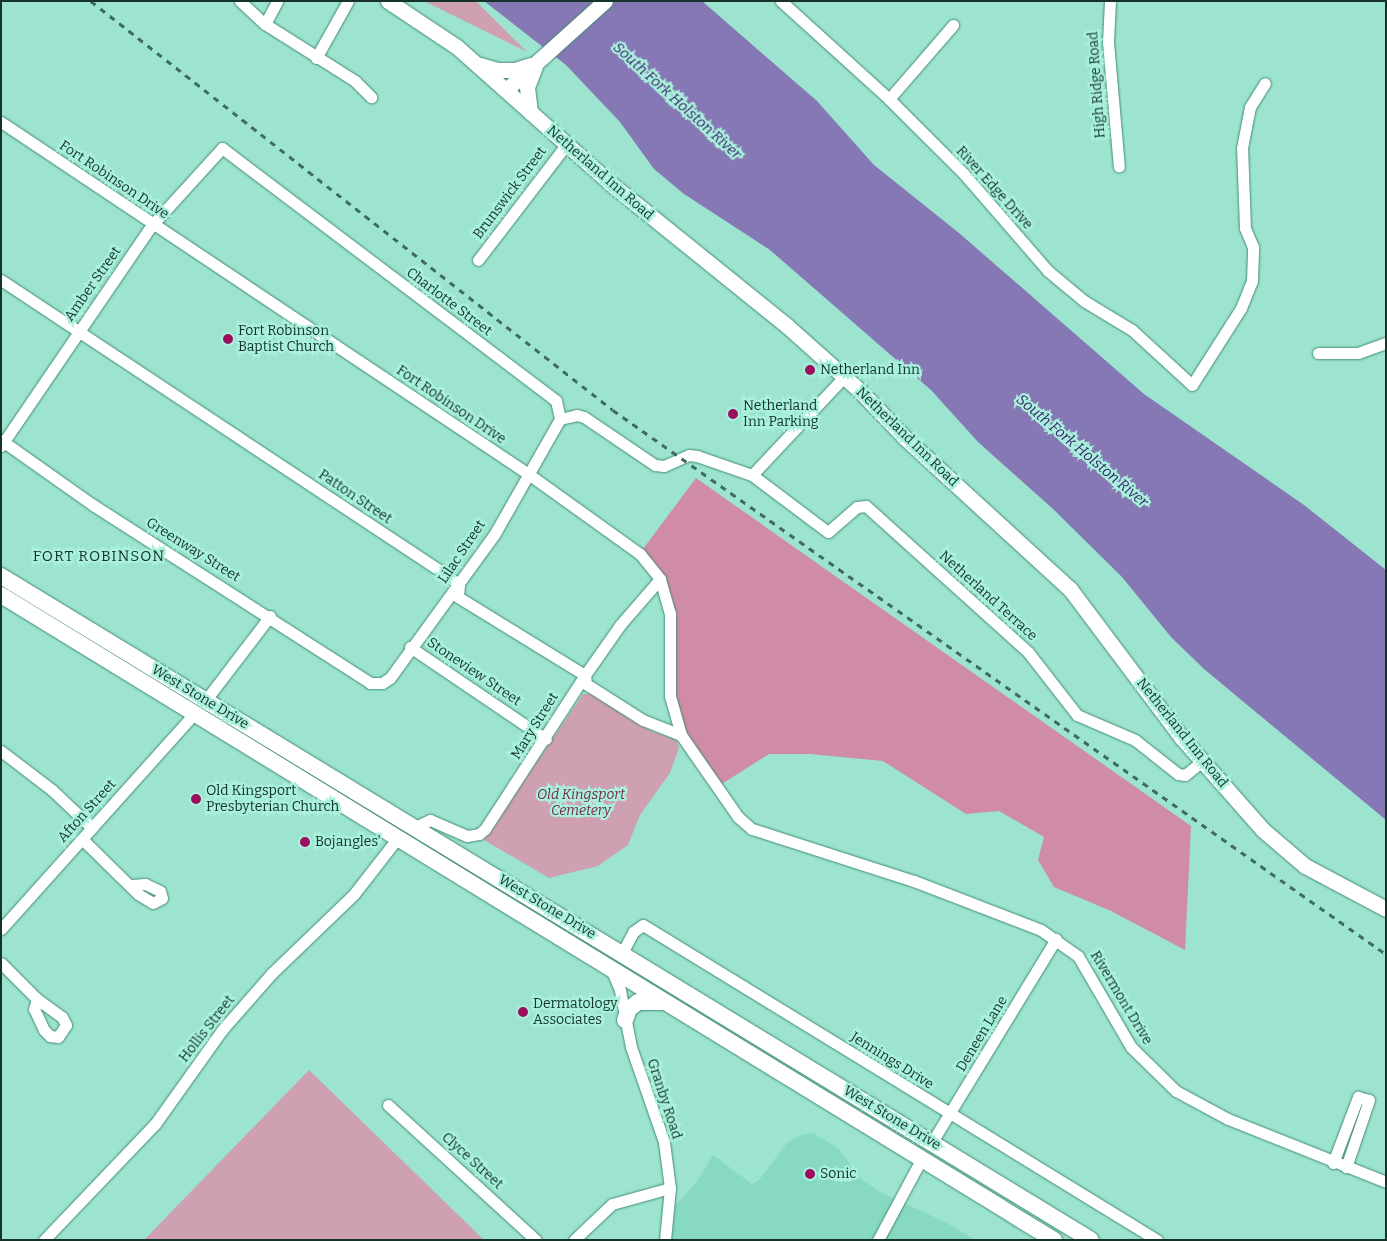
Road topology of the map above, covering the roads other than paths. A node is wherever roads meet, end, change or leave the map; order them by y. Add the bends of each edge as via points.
1 (240, 1) edge
2 (277, 1) edge
3 (348, 1) edge
4 (388, 1) edge
5 (605, 1) edge
6 (782, 1) edge
7 (1110, 1) edge
8 (265, 24) junction
9 (953, 25) dead end
10 (316, 58) junction
11 (474, 61) junction
12 (532, 66) junction
13 (1264, 83) dead end
14 (506, 90) junction
15 (371, 97) dead end
16 (889, 99) junction
17 (530, 112) junction
18 (1, 122) edge
19 (566, 145) junction
20 (222, 148) joint
21 (1119, 167) dead end
22 (152, 225) junction
23 (478, 260) dead end
24 (1, 280) edge
25 (78, 331) junction
26 (1386, 343) edge
27 (1318, 353) dead end
28 (844, 377) junction
29 (560, 420) junction
30 (2, 442) edge
31 (527, 473) junction
32 (752, 475) junction
33 (1, 576) edge
34 (660, 580) junction
35 (459, 584) junction
36 (1, 595) edge
37 (270, 616) junction
38 (410, 648) junction
39 (585, 675) junction
40 (370, 683) joint
41 (206, 701) junction
42 (194, 713) junction
43 (681, 734) junction
44 (546, 738) junction
45 (276, 743) junction
46 (1, 752) edge
47 (1202, 761) junction
48 (280, 767) junction
49 (738, 817) joint
50 (415, 827) junction
51 (92, 828) junction
52 (82, 839) junction
53 (396, 840) junction
54 (131, 885) dead end
55 (1386, 909) edge
56 (3, 924) edge
57 (1056, 940) junction
58 (622, 953) junction
59 (1, 964) edge
60 (612, 971) junction
61 (37, 999) dead end
62 (666, 1003) junction
63 (625, 1020) junction
64 (388, 1105) dead end
65 (951, 1114) junction
66 (932, 1142) junction
67 (922, 1158) junction
68 (1333, 1163) junction
69 (1346, 1167) junction
70 (1386, 1182) edge
71 (670, 1188) junction
72 (44, 1240) edge
73 (536, 1240) edge
74 (574, 1240) edge
75 (665, 1240) edge
76 (878, 1240) edge
77 (1054, 1240) edge
78 (1091, 1240) edge
79 (1157, 1240) edge

1 - 8 street
2 - 8 street
3 - 10 street
4 - 11 main road, Netherland Inn Road via 439,33
5 - 12 main road
6 - 16 street, River Edge Drive
7 - 21 street, High Ridge Road via 1108,42
8 - 10 street
9 - 16 street
10 - 15 street via 355,81
11 - 12 main road via 497,70
11 - 14 main road, Netherland Inn Road
12 - 14 main road
12 - 17 main road via 526,87
13 - 16 street, River Edge Drive via 1250,108 1242,142 1245,228 1253,246 1252,281 1223,340 1192,385 1132,330 1084,300 1048,271 964,174
14 - 17 main road, Netherland Inn Road
17 - 19 main road, Netherland Inn Road
18 - 22 street, Fort Robinson Drive
19 - 23 street, Brunswick Street
19 - 28 main road, Netherland Inn Road
20 - 22 street, Amber Street
20 - 29 street, Charlotte Street via 556,402
22 - 25 street, Amber Street
22 - 31 street, Fort Robinson Drive
24 - 25 street, Patton Street
25 - 30 street, Amber Street
25 - 35 street, Patton Street
26 - 27 street via 1358,353
28 - 32 street
28 - 47 main road, Netherland Inn Road via 911,444 1070,590
29 - 31 street, Lilac Street
29 - 32 street via 577,415 584,418 655,465 664,466 697,456
30 - 37 street, Greenway Street
31 - 34 street, Fort Robinson Drive via 640,554
31 - 35 street, Lilac Street via 494,535
32 - 47 street, Netherland Terrace via 828,532 857,507 866,506 1028,652 1077,715 1135,740 1178,774 1185,775
33 - 41 highway, West Stone Drive
34 - 39 street, Mary Street via 620,625
34 - 43 street, Fort Robinson Drive via 670,613 670,696
35 - 38 street, Lilac Street
35 - 39 street via 458,597
36 - 42 highway, West Stone Drive
37 - 40 street, Greenway Street
37 - 41 street
38 - 40 street, Lilac Street via 390,678 382,683
38 - 44 street, Stoneview Street
39 - 43 street via 586,684 643,720
39 - 44 street, Mary Street
41 - 42 highway
41 - 45 highway, West Stone Drive
42 - 48 highway, West Stone Drive
42 - 51 street, Afton Street
43 - 49 street, Fort Robinson Drive
44 - 50 street, Mary Street via 479,834 467,836 430,820
45 - 48 highway via 274,754
45 - 50 highway, West Stone Drive
46 - 51 street via 52,790
47 - 55 main road, Netherland Inn Road via 1286,851 1326,879
48 - 53 highway, West Stone Drive
49 - 57 street, Rivermont Drive via 752,829 768,836 914,880 1025,922
50 - 53 highway
50 - 58 highway, West Stone Drive
51 - 52 street, Afton Street
52 - 54 street
52 - 56 street, Afton Street
53 - 60 highway, West Stone Drive
53 - 72 street, Hollis Street via 354,894 271,974 222,1030 155,1124
57 - 65 street, Deneen Lane
57 - 68 street, Rivermont Drive via 1078,956 1131,1046 1159,1078 1210,1111
58 - 60 highway
58 - 65 street, Jennings Drive via 633,932 643,925
58 - 66 highway, West Stone Drive
59 - 61 street
60 - 62 highway, West Stone Drive
60 - 63 street, Granby Road via 620,990
62 - 63 highway via 638,1002 629,1009
62 - 67 highway, West Stone Drive
63 - 71 street, Granby Road via 664,1142
64 - 73 street, Clyce Street
65 - 66 street, Deneen Lane
65 - 79 street, Jennings Drive
66 - 67 highway
66 - 78 highway, West Stone Drive
67 - 76 street
67 - 77 highway, West Stone Drive
68 - 69 street, Rivermont Drive
68 - 69 street via 1358,1097 1369,1100
69 - 70 street, Rivermont Drive
71 - 74 street via 612,1204
71 - 75 street, Granby Road

